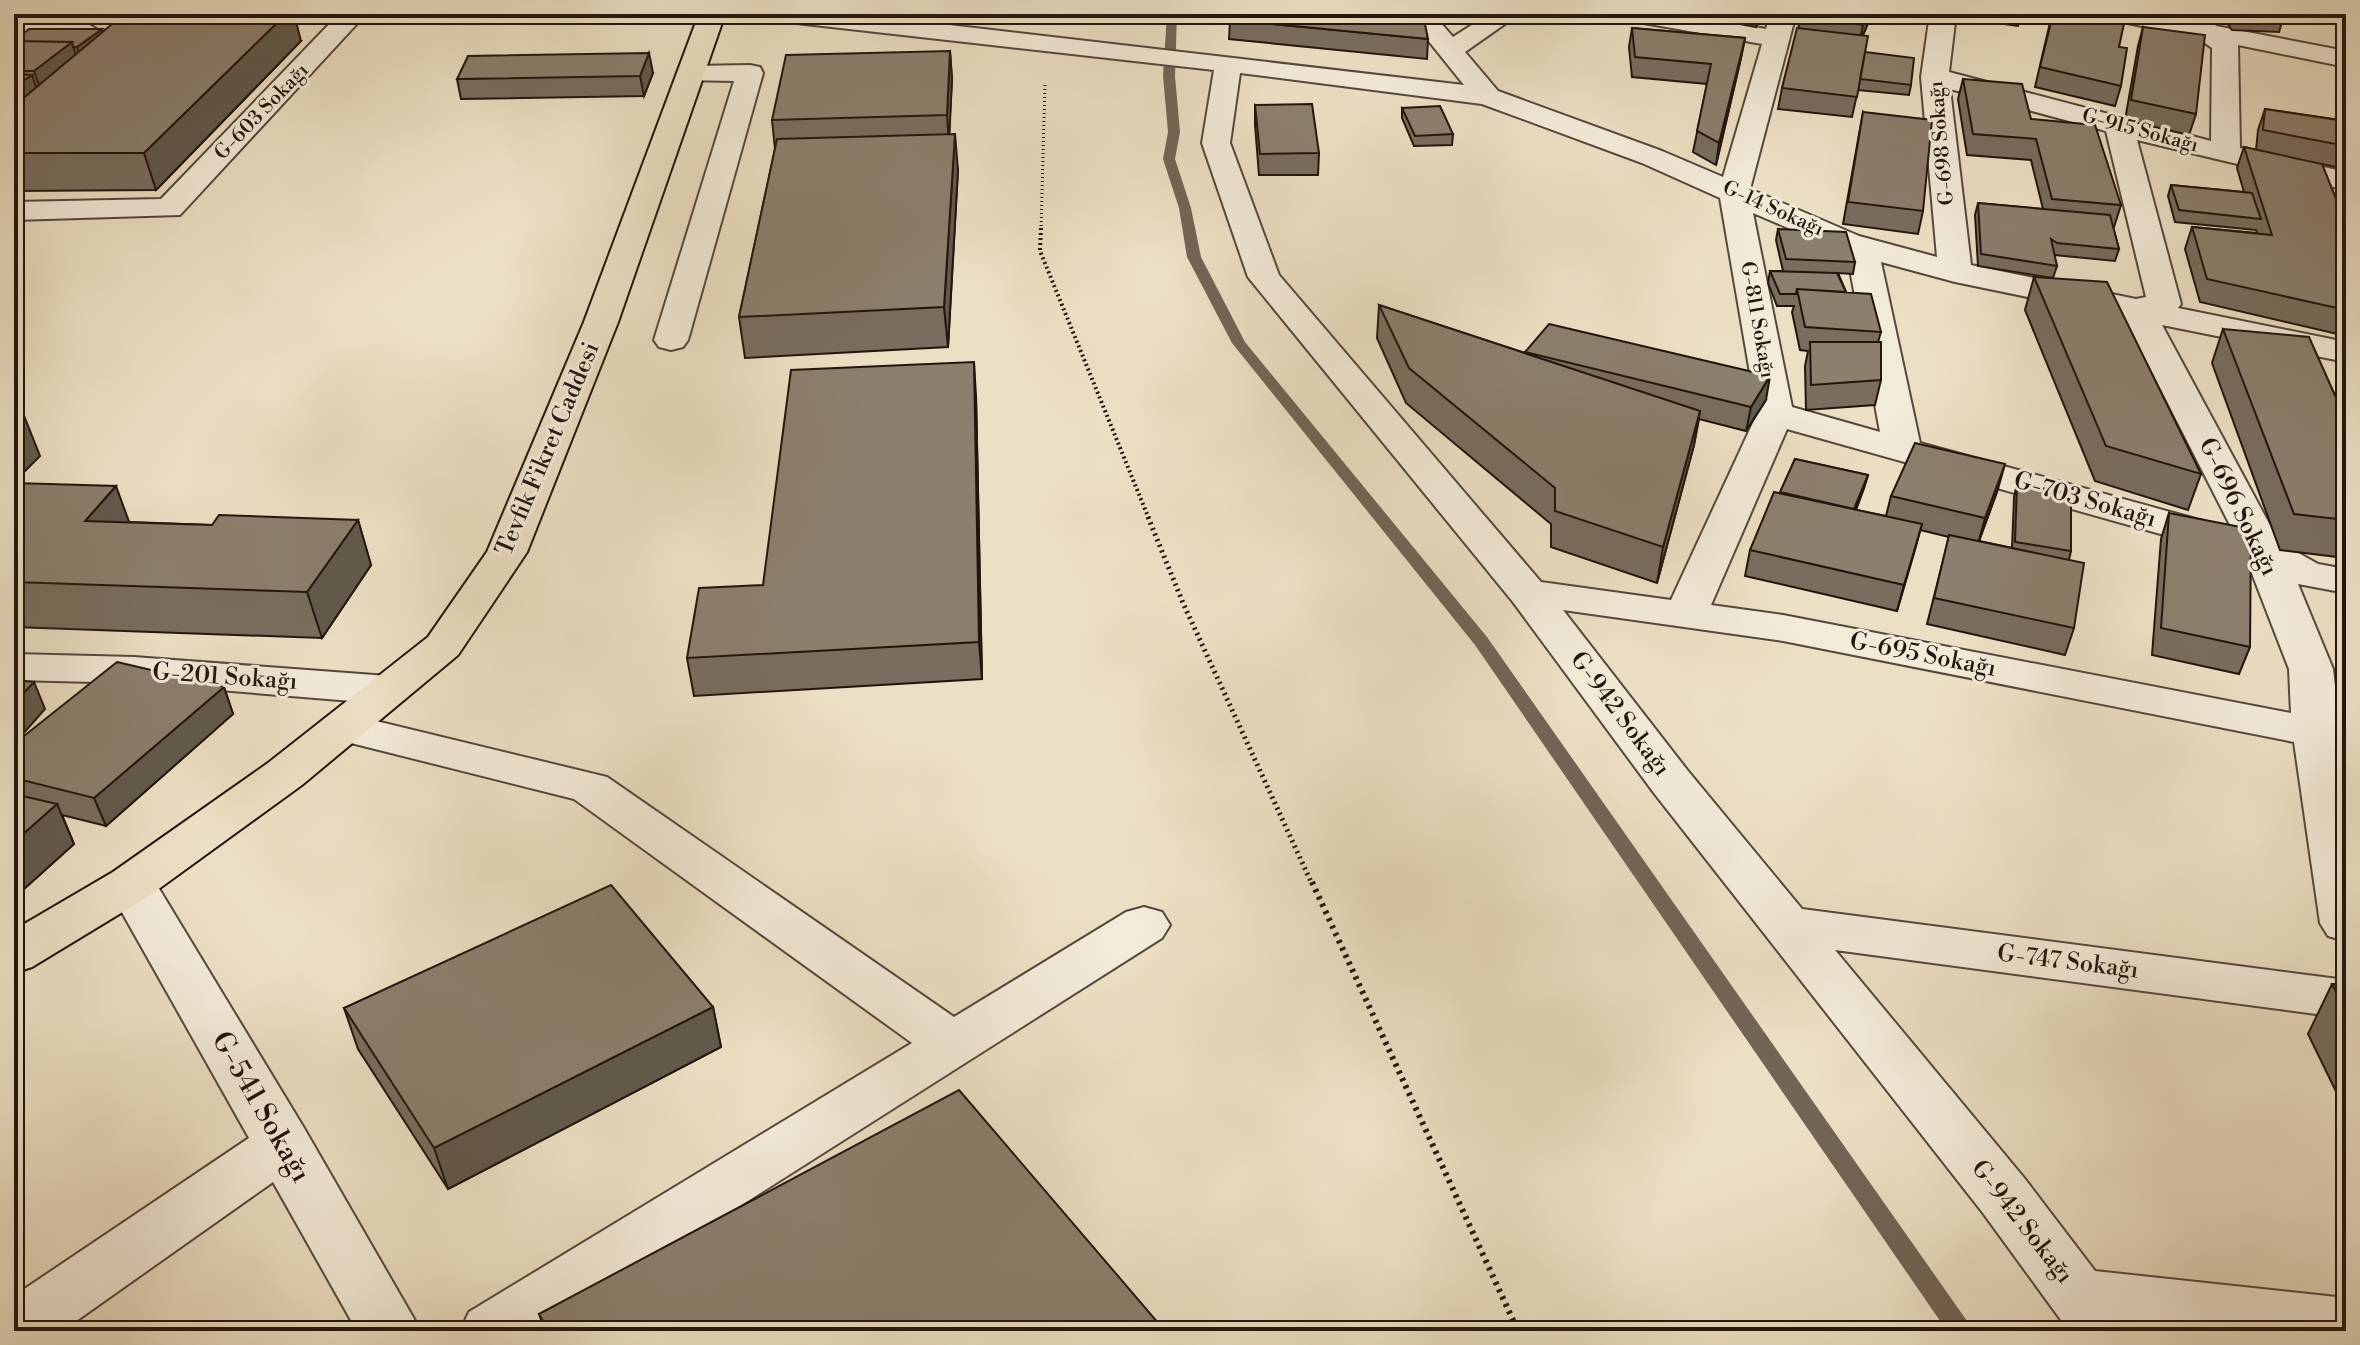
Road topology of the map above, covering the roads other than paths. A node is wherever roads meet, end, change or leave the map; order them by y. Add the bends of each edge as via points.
1 (712, 14) edge
2 (787, 14) edge
3 (1420, 14) edge
4 (1506, 14) edge
5 (1638, 14) edge
6 (1943, 14) edge
7 (2118, 14) edge
8 (1068, 18) dead end
9 (2201, 23) edge
10 (346, 24) edge
11 (1778, 26) edge
12 (14, 29) edge
13 (117, 32) edge
14 (306, 33) dead end
15 (1065, 47) junction
16 (1450, 51) junction
17 (2346, 59) edge
18 (1216, 64) junction
19 (781, 72) edge
20 (750, 73) junction
21 (690, 74) junction
22 (1935, 77) junction
23 (1488, 97) junction
24 (2119, 126) junction
25 (2226, 153) junction
26 (2345, 183) edge
27 (1734, 191) junction
28 (14, 211) edge
29 (1862, 246) junction
30 (1955, 272) junction
31 (2137, 309) junction
32 (671, 340) dead end
33 (2346, 352) edge
34 (1775, 414) junction
35 (1902, 448) junction
36 (2263, 550) junction
37 (2346, 581) edge
38 (1528, 593) junction
39 (1686, 614) junction
40 (14, 667) edge
41 (388, 690) junction
42 (343, 727) junction
43 (2328, 758) edge
44 (131, 884) junction
45 (2346, 923) edge
46 (1144, 925) dead end
47 (1791, 926) junction
48 (14, 954) edge
49 (2346, 999) edge
50 (953, 1044) junction
51 (284, 1144) junction
52 (2092, 1313) edge
53 (2346, 1325) edge
54 (14, 1330) edge
55 (390, 1331) edge
56 (491, 1331) edge

1 - 21 main road, Tevfik Fikret Caddesi
2 - 15 street
3 - 16 street
4 - 16 street
5 - 11 street
6 - 22 street, G-698 Sokağı
7 - 9 street
8 - 15 street
9 - 17 street
9 - 25 street via 2225,45
10 - 14 street
10 - 28 street, G-603 Sokağı via 169,208
11 - 27 street, G-811 Sokağı
12 - 13 street
15 - 18 street, G-14 Sokağı
16 - 23 street
18 - 23 street, G-14 Sokağı
18 - 38 street, G-942 Sokağı via 1216,143 1264,277
19 - 20 street
20 - 21 street
20 - 32 street
21 - 41 main road, Tevfik Fikret Caddesi via 601,322 507,552 443,646
22 - 24 street, G-915 Sokağı
22 - 30 street, G-698 Sokağı
23 - 27 street, G-14 Sokağı
24 - 25 street, G-915 Sokağı
24 - 31 street via 2164,304
25 - 26 street, G-915 Sokağı
27 - 29 street, G-14 Sokağı
27 - 34 street, G-811 Sokağı
29 - 30 street, G-14 Sokağı
29 - 35 street
30 - 31 street, G-14 Sokağı
31 - 33 street, G-14 Sokağı
31 - 36 street, G-696 Sokağı
34 - 35 street, G-703 Sokağı
34 - 39 street
35 - 36 street, G-703 Sokağı
36 - 37 street, G-703 Sokağı via 2306,574
36 - 43 street, G-696 Sokağı via 2311,669
38 - 39 street, G-695 Sokağı
38 - 47 street, G-942 Sokağı via 1671,782
39 - 43 street, G-695 Sokağı via 1783,628
40 - 41 street, G-201 Sokağı via 134,670
41 - 42 main road, Tevfik Fikret Caddesi
42 - 44 main road, Tevfik Fikret Caddesi
42 - 50 street via 590,788
43 - 45 street, G-696 Sokağı
44 - 48 main road, Tevfik Fikret Caddesi
44 - 51 street, G-541 Sokağı
46 - 50 street
47 - 49 street, G-747 Sokağı
47 - 52 street, G-942 Sokağı
50 - 56 street
51 - 54 street
51 - 55 street, G-541 Sokağı
52 - 53 street

